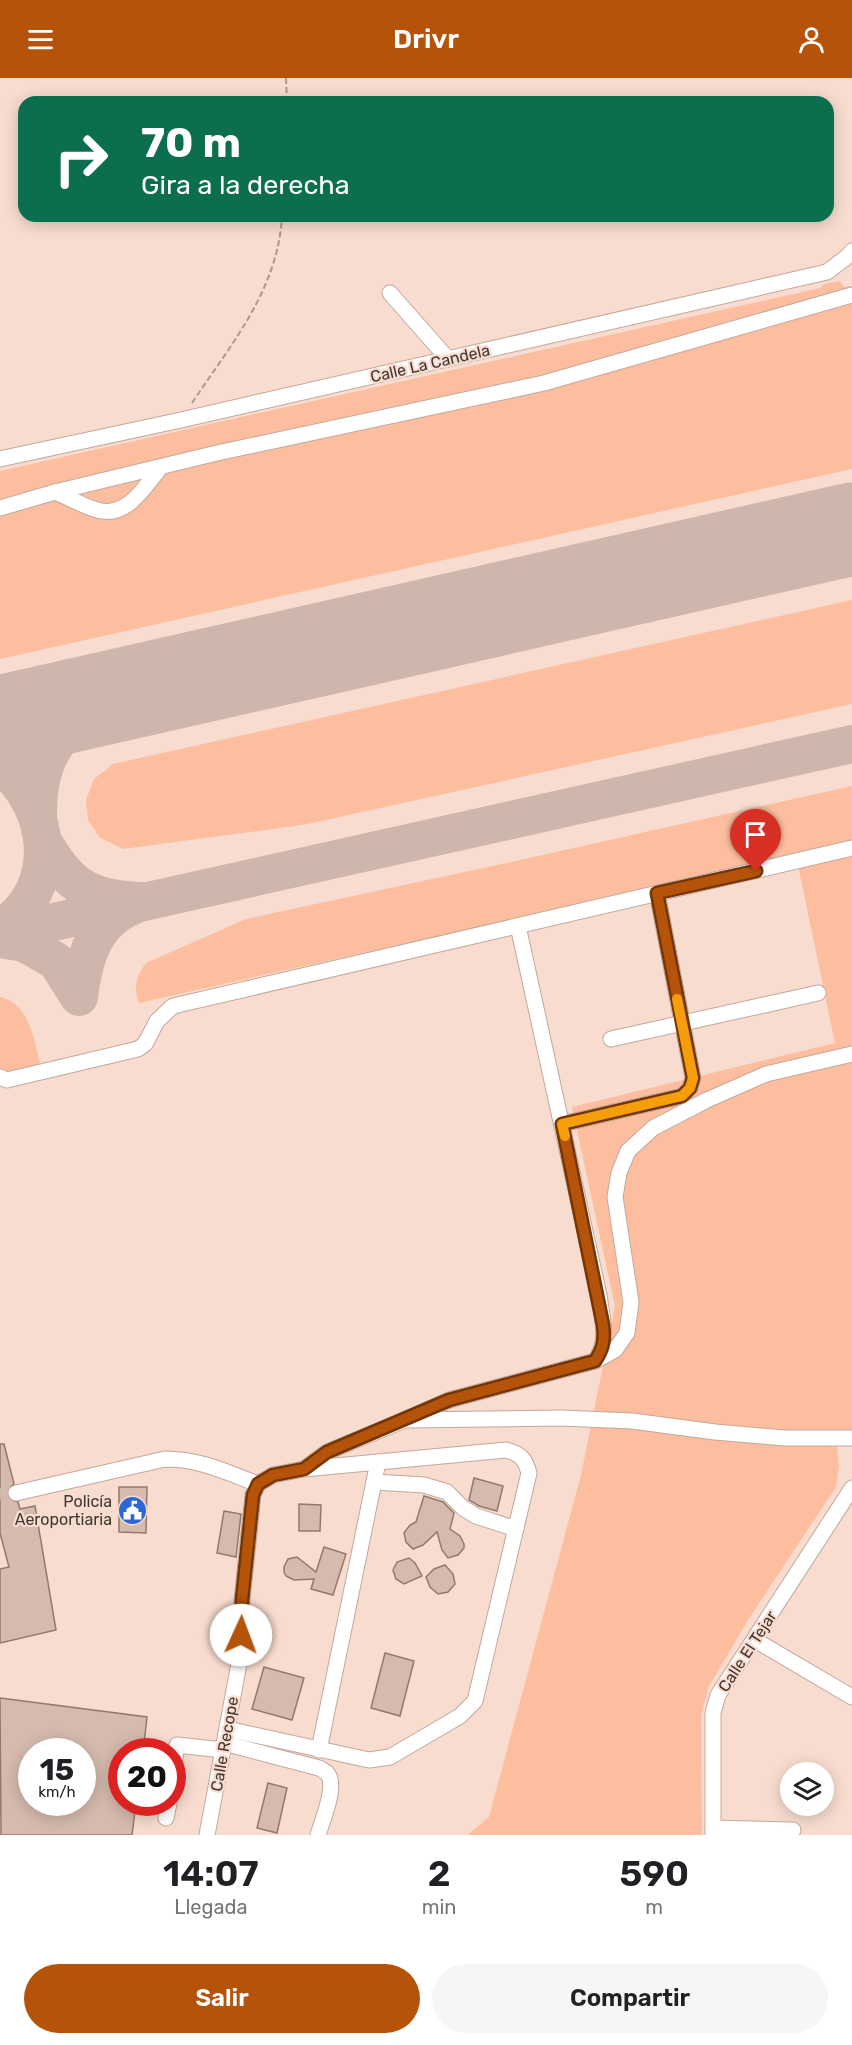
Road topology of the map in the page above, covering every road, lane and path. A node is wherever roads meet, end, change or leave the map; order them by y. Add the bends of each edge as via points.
1 (286, 78) edge
2 (286, 96) edge
3 (281, 222) edge
4 (852, 251) edge
5 (390, 293) dead end
6 (852, 295) edge
7 (448, 359) junction
8 (181, 420) junction
9 (0, 459) edge
10 (160, 468) junction
11 (55, 492) junction
12 (0, 508) edge
13 (852, 848) edge
14 (657, 893) junction
15 (518, 926) junction
16 (818, 993) dead end
17 (682, 1023) junction
18 (611, 1039) dead end
19 (852, 1054) edge
20 (0, 1077) edge
21 (562, 1124) junction
22 (595, 1361) junction
23 (405, 1420) junction
24 (852, 1438) edge
25 (378, 1462) junction
26 (304, 1469) junction
27 (374, 1482) junction
28 (258, 1484) junction
29 (852, 1488) edge
30 (16, 1493) tunnel mouth
31 (516, 1529) junction
32 (755, 1640) junction
33 (852, 1697) edge
34 (224, 1741) junction
35 (186, 1744) edge
36 (319, 1750) junction
37 (793, 1830) dead end
38 (713, 1831) edge
39 (207, 1835) edge
40 (318, 1835) edge

1 - 2 path
3 - 8 path via 264,289 243,330
4 - 7 street, Calle La Candela via 827,272
5 - 7 street
6 - 10 street via 544,383
7 - 8 street, Calle La Candela
8 - 9 street, Calle La Candela
10 - 11 street
10 - 11 street via 129,506 113,511 96,511
11 - 12 street
13 - 14 street
14 - 15 street
14 - 17 street
15 - 20 street via 173,1006 138,1049 7,1080
15 - 21 street
16 - 17 street
17 - 18 street
17 - 21 street via 693,1078 682,1096
19 - 22 street via 766,1074 653,1128 628,1151 615,1197 631,1302 627,1333 615,1350
21 - 22 street via 605,1338
22 - 23 street via 449,1400
23 - 24 street via 632,1421 785,1438
23 - 26 street via 327,1452
25 - 26 street
25 - 27 street
25 - 31 street via 506,1450 519,1453 529,1473
26 - 28 street via 273,1475
27 - 31 street via 424,1485 447,1492 476,1516
27 - 36 street
28 - 30 street via 206,1464 165,1459
28 - 34 street, Calle Recope via 253,1495 242,1600 241,1653
29 - 32 street, Calle El Tejar
31 - 36 street via 475,1701 460,1716 390,1757 369,1760
32 - 33 street
32 - 38 street, Calle El Tejar via 718,1695 713,1713
34 - 35 street
34 - 36 street
34 - 39 street, Calle Recope
34 - 40 street via 327,1773 331,1790
37 - 38 street

